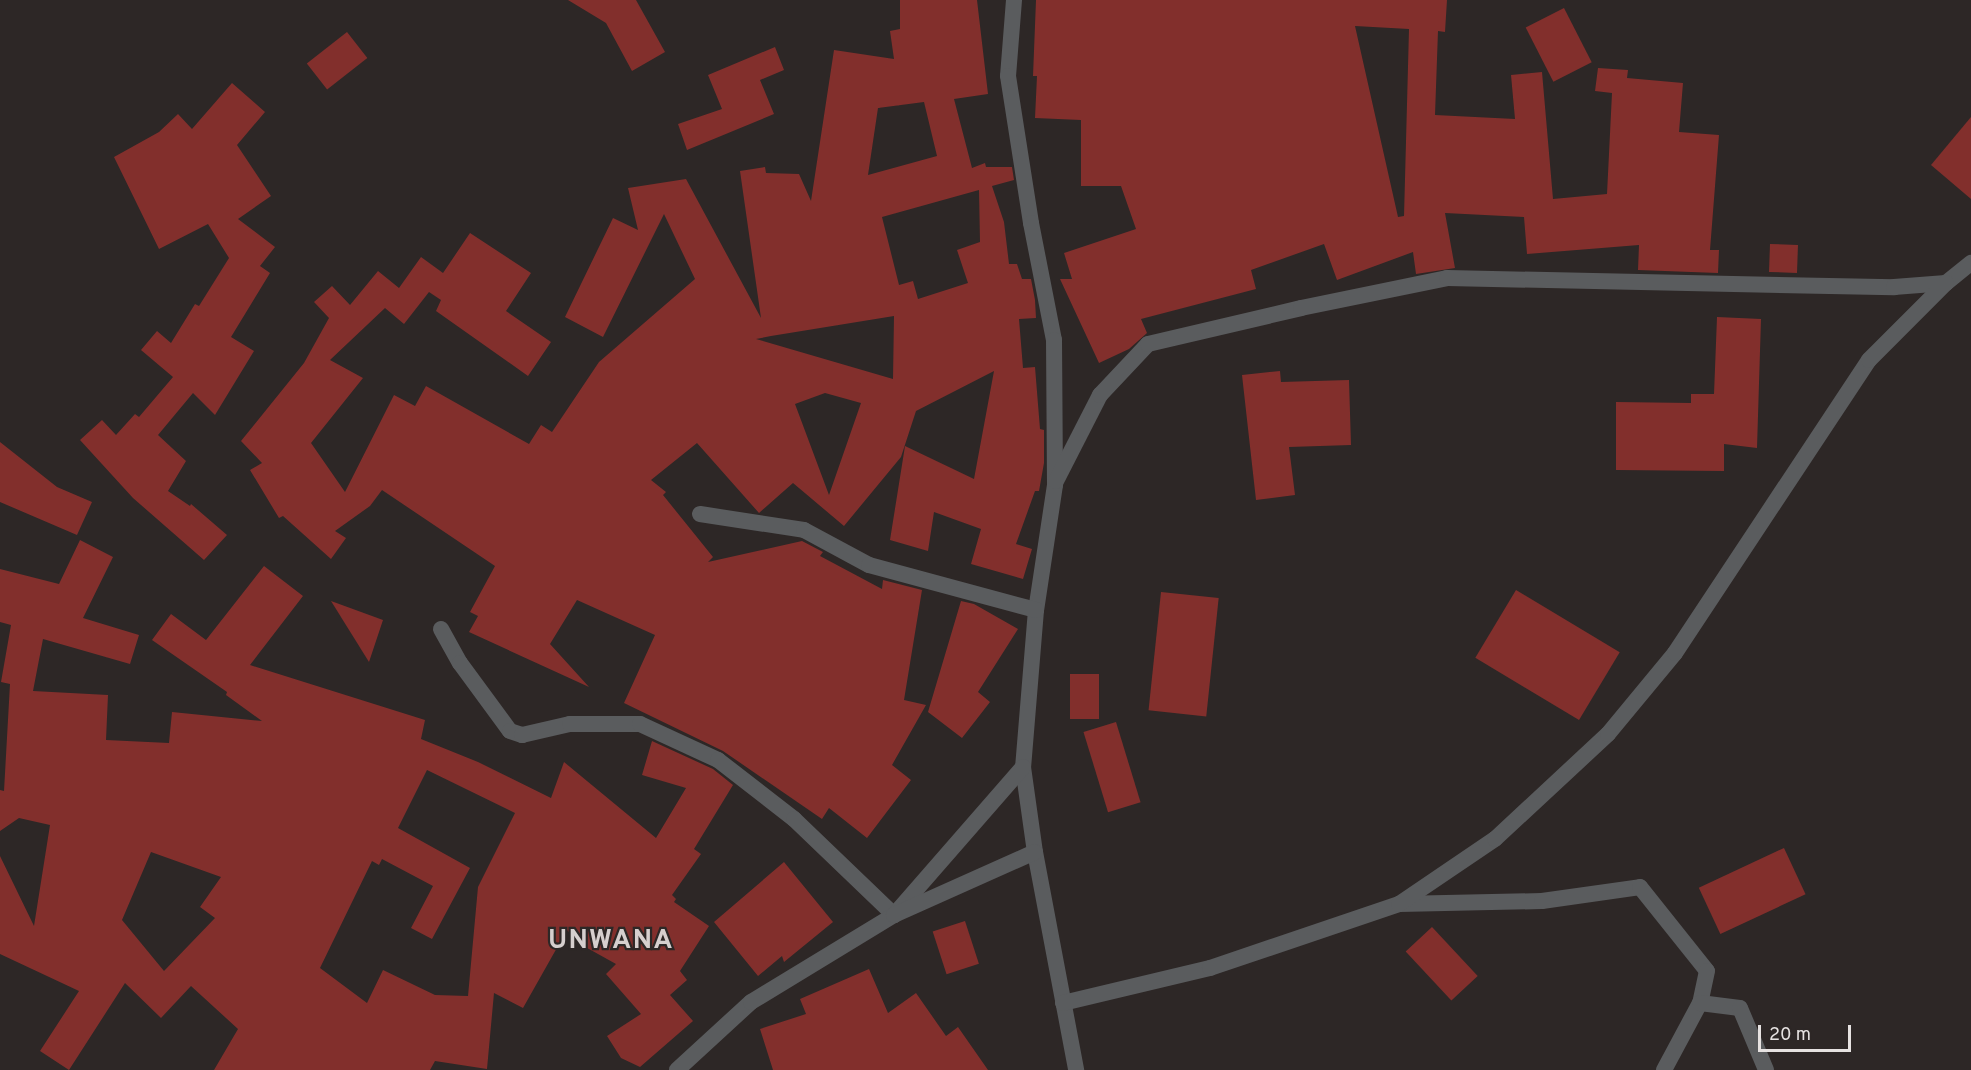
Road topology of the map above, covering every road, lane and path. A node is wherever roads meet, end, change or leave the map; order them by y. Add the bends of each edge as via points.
1 (1014, 0) edge
2 (1971, 263) edge
3 (1946, 283) junction
4 (1055, 484) junction
5 (700, 514) dead end
6 (1036, 610) junction
7 (441, 629) dead end
8 (1023, 767) junction
9 (1035, 852) junction
10 (1399, 904) junction
11 (894, 915) junction
12 (1064, 1003) junction
13 (1700, 1003) junction
14 (677, 1070) edge
15 (1076, 1070) edge
16 (1664, 1070) edge
17 (1766, 1070) edge

1 - 4 street via 1008,76 1053,340
2 - 3 street
3 - 4 street via 1894,286 1447,278 1301,308 1148,344 1101,395
3 - 10 street via 1869,360 1675,653 1608,734 1495,839
4 - 6 street
5 - 6 street via 804,530 869,565
6 - 8 street
7 - 11 street via 460,663 510,731 522,735 570,724 640,724 718,760 794,819
8 - 9 street
8 - 11 street
9 - 11 street
9 - 12 street
10 - 12 street via 1210,968
10 - 13 street via 1542,901 1640,887 1707,971
11 - 14 street via 751,1002
12 - 15 street
13 - 16 street
13 - 17 street via 1740,1008

